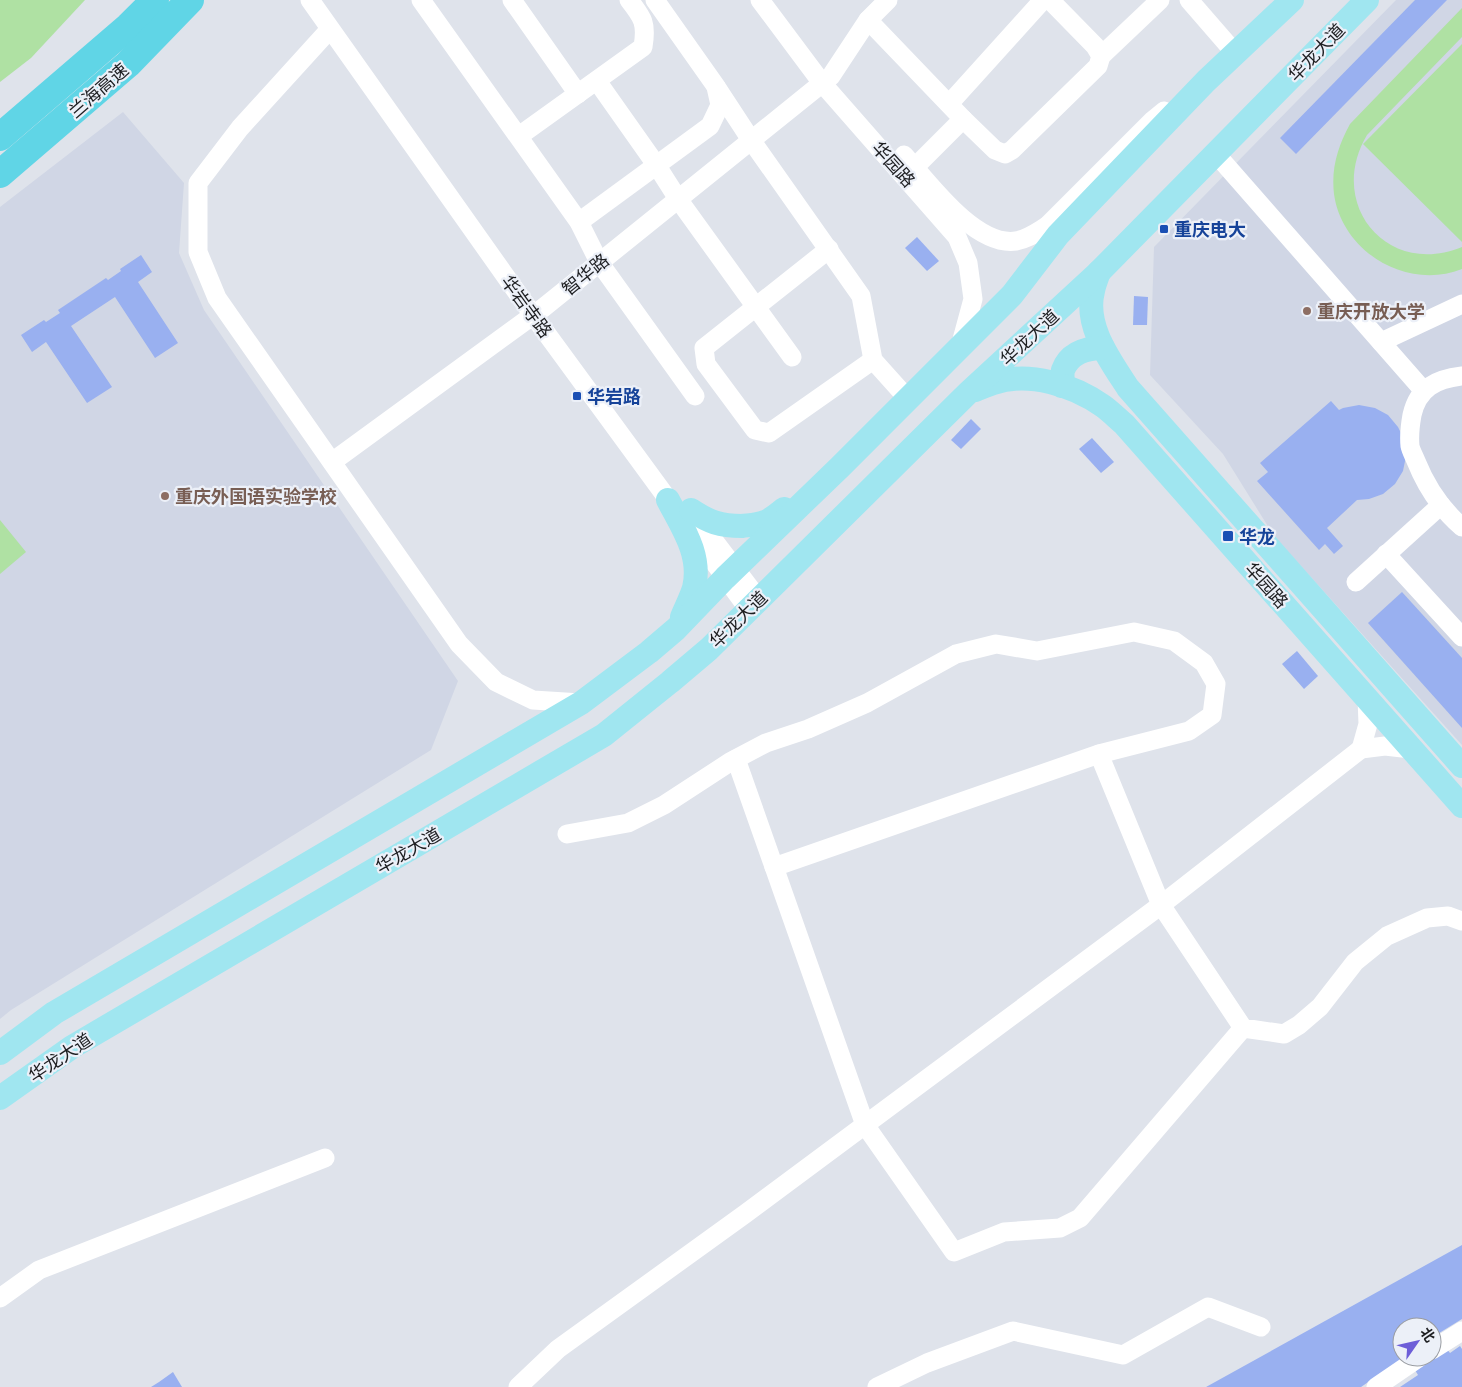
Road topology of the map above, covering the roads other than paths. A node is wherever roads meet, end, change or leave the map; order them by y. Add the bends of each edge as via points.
1 (155, 0) edge
2 (190, 0) edge
3 (310, 0) edge
4 (324, 0) edge
5 (420, 0) edge
6 (512, 0) edge
7 (629, 0) edge
8 (655, 0) edge
9 (760, 0) edge
10 (775, 0) edge
11 (888, 0) edge
12 (1044, 0) edge
13 (1050, 0) edge
14 (1160, 0) edge
15 (1189, 0) edge
16 (1292, 0) edge
17 (1367, 0) edge
18 (868, 20) junction
19 (330, 29) junction
20 (1235, 53) junction
21 (1101, 56) junction
22 (826, 79) junction
23 (597, 81) junction
24 (1206, 81) junction
25 (715, 85) junction
26 (578, 94) junction
27 (949, 104) junction
28 (964, 119) junction
29 (519, 136) junction
30 (0, 137) edge
31 (752, 140) junction
32 (1216, 154) junction
33 (657, 166) junction
34 (910, 172) junction
35 (0, 174) edge
36 (678, 199) junction
37 (580, 222) junction
38 (1047, 226) junction
39 (829, 250) junction
40 (599, 262) junction
41 (1099, 272) junction
42 (1012, 295) junction
43 (1462, 304) edge
44 (756, 307) junction
45 (538, 311) junction
46 (1381, 342) junction
47 (960, 347) junction
48 (1103, 348) junction
49 (792, 357) dead end
50 (873, 360) junction
51 (1462, 376) edge
52 (1062, 386) junction
53 (1424, 390) junction
54 (969, 392) junction
55 (695, 396) dead end
56 (908, 398) junction
57 (332, 462) junction
58 (840, 467) junction
59 (668, 500) junction
60 (1441, 505) junction
61 (691, 510) junction
62 (1462, 527) edge
63 (1386, 554) junction
64 (730, 573) junction
65 (1356, 582) dead end
66 (754, 605) junction
67 (676, 629) junction
68 (1462, 638) edge
69 (1367, 698) junction
70 (581, 703) junction
71 (1411, 749) junction
72 (1361, 750) junction
73 (1099, 754) junction
74 (736, 758) junction
75 (1462, 766) edge
76 (1462, 806) edge
77 (567, 834) dead end
78 (774, 867) junction
79 (1161, 905) junction
80 (1462, 921) edge
81 (1243, 1028) junction
82 (0, 1053) edge
83 (0, 1098) edge
84 (865, 1125) junction
85 (325, 1158) dead end
86 (0, 1298) edge
87 (1261, 1327) dead end
88 (1462, 1331) edge
89 (1442, 1344) edge
90 (1405, 1367) edge
91 (518, 1387) edge
92 (876, 1387) edge
93 (1376, 1387) edge

1 - 30 highway, 兰海高速
2 - 35 highway, 兰海高速 via 128,64
3 - 19 street, 华岩寺路
4 - 45 street, 华岩寺路
5 - 29 street
6 - 26 street
7 - 23 street via 642,16 645,32 642,47
8 - 25 street
9 - 22 street, 华园路
10 - 22 street, 华园路
11 - 18 street, 智华路
12 - 27 street
13 - 21 street
14 - 21 street
15 - 20 street
16 - 20 main road, 华龙大道
17 - 32 main road, 华龙大道
18 - 22 street, 智华路
18 - 27 street
19 - 45 street, 华岩寺路
19 - 57 street via 240,128 198,183 198,252 217,298
20 - 24 main road, 华龙大道
21 - 28 street via 1098,66 1012,150 1004,154
22 - 31 street, 智华路
22 - 34 street, 华园路
23 - 26 street
23 - 33 street
24 - 38 street, 华龙大道 via 1153,120
24 - 42 main road, 华龙大道 via 1058,234
25 - 31 street
25 - 33 street via 720,105 710,126
26 - 29 street
27 - 28 street
28 - 34 street
29 - 37 street
31 - 36 street, 智华路
31 - 39 street
32 - 41 main road, 华龙大道
32 - 46 street
33 - 36 street
33 - 37 street
34 - 38 street, 华园路 via 974,228 995,238 1015,241 1029,238
34 - 47 street, 华园路 via 957,237 968,264 973,299
36 - 40 street, 智华路
36 - 44 street
37 - 40 street
38 - 42 street, 华龙大道 via 1034,244
39 - 44 street
39 - 50 street via 861,296
40 - 45 street, 智华路
40 - 55 street
41 - 48 main road, 华园路 via 1092,291 1091,308
41 - 54 main road, 华龙大道
42 - 47 main road, 华龙大道
43 - 46 street
44 - 49 street
44 - 50 street via 704,348 706,364 756,430 769,433
45 - 57 street, 智华路
45 - 59 street, 华岩寺路
45 - 61 street, 华岩寺路
46 - 53 street
47 - 56 main road, 华龙大道
48 - 52 main road via 1091,348 1070,359 1063,370
48 - 75 main road, 华园路 via 1142,405
50 - 56 street
51 - 53 street via 1442,379
52 - 54 main road, 华园路 via 1017,379 995,382
52 - 69 main road, 华园路 via 1103,406 1124,424
53 - 60 street via 1414,407 1410,427 1411,448 1423,477
54 - 66 main road, 华龙大道
56 - 58 main road, 华龙大道
57 - 70 street via 459,644 496,682 533,700
58 - 61 main road via 763,523 716,524
58 - 64 main road, 华龙大道
59 - 64 street, 华岩寺路
59 - 67 main road via 690,542 696,572 692,592
60 - 62 street
60 - 63 street
61 - 64 street, 华岩寺路
63 - 65 street
63 - 68 street
64 - 66 street, 华岩寺路
64 - 67 main road, 华龙大道
66 - 83 main road, 华龙大道 via 670,682 604,735 72,1047
67 - 70 main road, 华龙大道
69 - 71 main road, 华园路
69 - 72 street via 1368,724
70 - 82 main road, 华龙大道 via 54,1013
71 - 72 street via 1385,746
71 - 76 main road, 华园路
72 - 79 street
73 - 74 street via 1189,731 1212,715 1216,684 1204,663 1174,641 1134,632 1038,651 996,644 956,654 867,703
73 - 78 street
73 - 79 street
74 - 77 street via 664,805 628,823
74 - 78 street
78 - 84 street
79 - 81 street
79 - 84 street
80 - 81 street via 1448,916 1427,918 1387,936 1355,962 1320,1007 1284,1034
81 - 84 street via 1080,1218 1060,1228 1004,1232 954,1252
84 - 91 street via 558,1349
85 - 86 street via 39,1270
87 - 92 street via 1208,1307 1123,1355 1013,1331 927,1363
88 - 89 street
90 - 93 street

